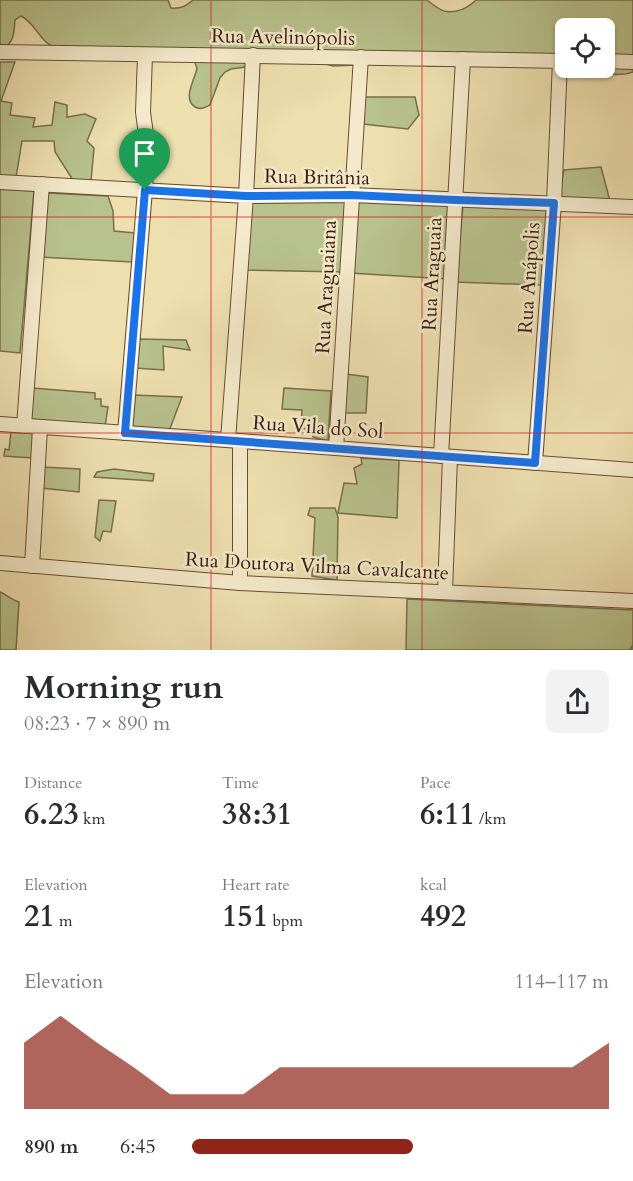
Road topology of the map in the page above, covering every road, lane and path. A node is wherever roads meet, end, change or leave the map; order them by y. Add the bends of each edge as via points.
1 (0, 52) edge
2 (145, 55) junction
3 (253, 55) junction
4 (361, 57) junction
5 (463, 59) junction
6 (555, 61) edge
7 (615, 61) edge
8 (633, 62) edge
9 (562, 78) edge
10 (0, 182) edge
11 (42, 184) junction
12 (145, 190) junction
13 (351, 195) junction
14 (246, 196) junction
15 (456, 200) junction
16 (554, 203) junction
17 (633, 207) edge
18 (0, 424) edge
19 (24, 426) junction
20 (40, 428) junction
21 (125, 433) junction
22 (234, 440) junction
23 (336, 448) junction
24 (445, 456) junction
25 (535, 463) junction
26 (633, 470) edge
27 (0, 563) edge
28 (32, 566) junction
29 (240, 583) junction
30 (445, 592) junction
31 (633, 601) edge

1 - 2 street, Rua Avelinópolis
2 - 3 street, Rua Avelinópolis
2 - 12 street
3 - 4 street, Rua Avelinópolis
3 - 14 street
4 - 5 street, Rua Avelinópolis
4 - 13 street, Rua Araguaiana
5 - 6 street, Rua Avelinópolis
5 - 15 street, Rua Araguaia
7 - 8 street
9 - 16 street, Rua Anápolis
10 - 11 street, Rua Britânia
11 - 12 street, Rua Britânia
11 - 19 street
12 - 14 street, Rua Britânia
12 - 21 street
13 - 14 street, Rua Britânia
13 - 15 street, Rua Britânia
13 - 23 street, Rua Araguaiana
14 - 22 street
15 - 16 street, Rua Britânia
15 - 24 street, Rua Araguaia
16 - 17 street, Rua Britânia
16 - 25 street, Rua Anápolis
18 - 19 street, Rua Vila do Sol
19 - 20 street, Rua Vila do Sol
20 - 21 street, Rua Vila do Sol
20 - 28 street
21 - 22 street, Rua Vila do Sol
22 - 23 street, Rua Vila do Sol
22 - 29 street
23 - 24 street, Rua Vila do Sol
24 - 25 street, Rua Vila do Sol
24 - 30 street, Rua Araguaia
25 - 26 street, Rua Vila do Sol
27 - 28 street, Rua Doutora Vilma Cavalcante
28 - 29 street, Rua Doutora Vilma Cavalcante
29 - 30 street, Rua Doutora Vilma Cavalcante
30 - 31 street, Rua Doutora Vilma Cavalcante

